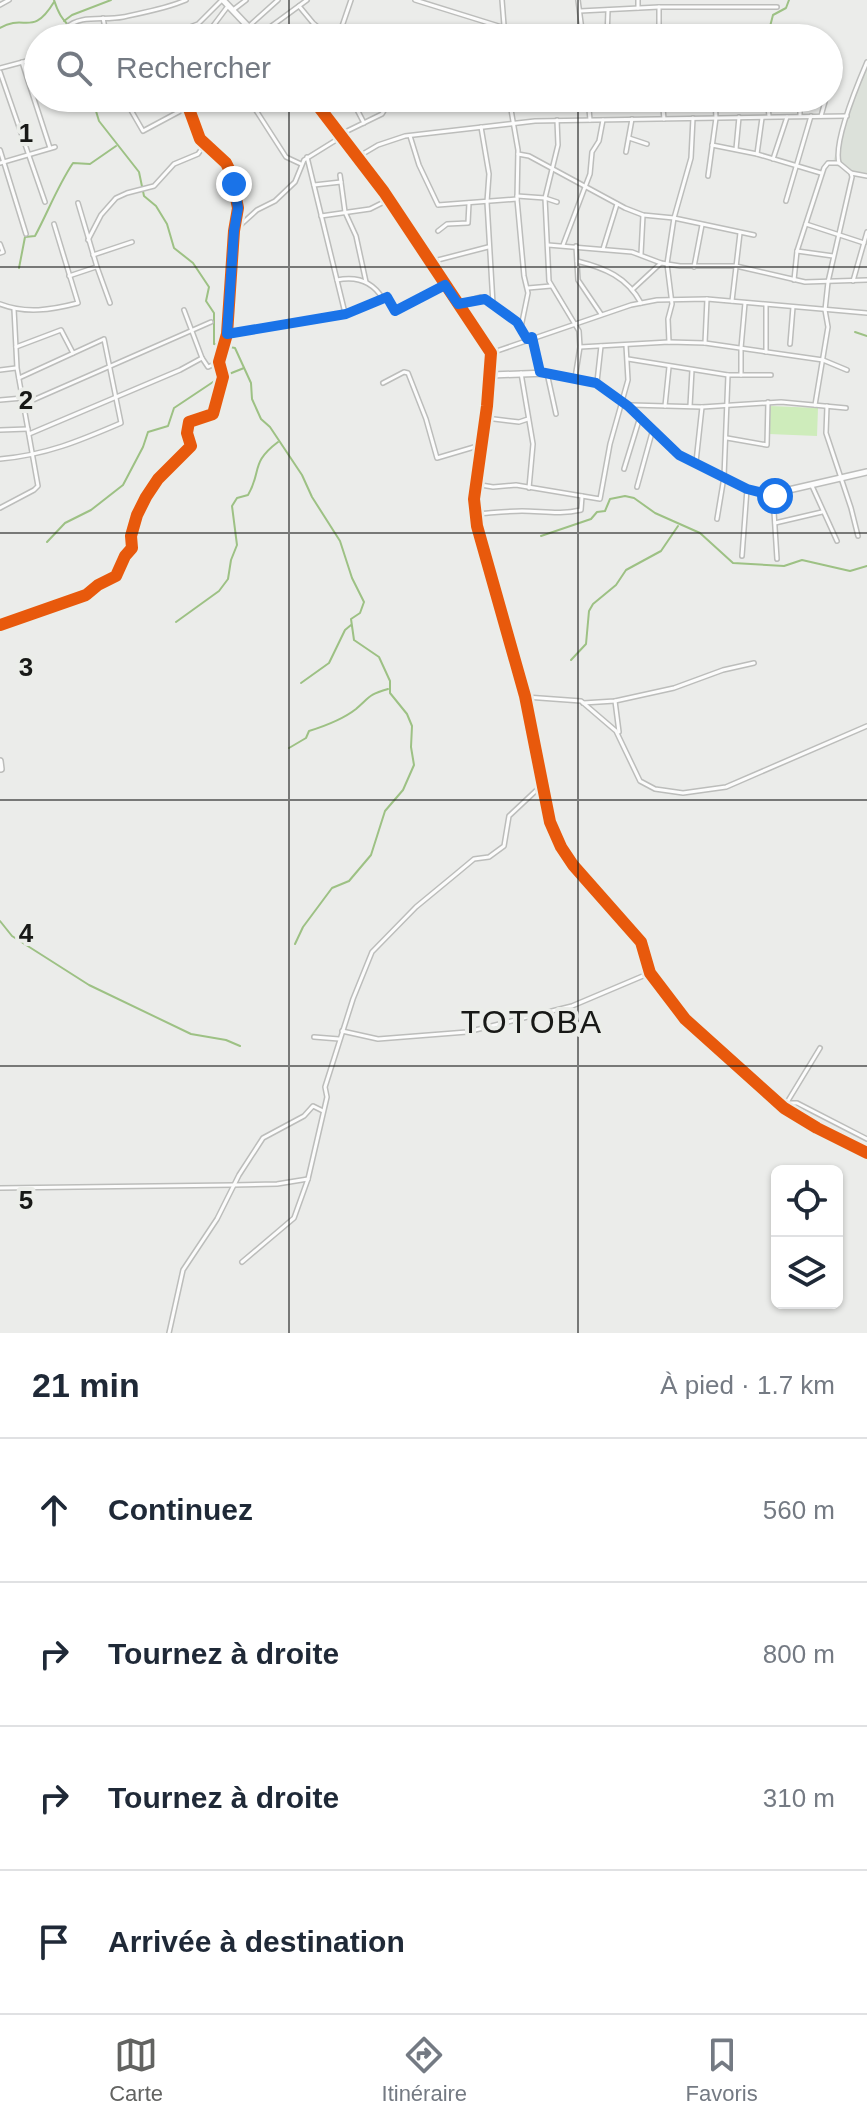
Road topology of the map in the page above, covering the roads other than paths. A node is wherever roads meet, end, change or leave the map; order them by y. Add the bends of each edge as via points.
1 (9, 0) edge
2 (186, 0) edge
3 (222, 0) edge
4 (245, 0) edge
5 (278, 0) edge
6 (307, 0) edge
7 (351, 0) edge
8 (415, 0) edge
9 (502, 0) edge
10 (578, 0) edge
11 (638, 0) edge
12 (666, 0) edge
13 (752, 0) edge
14 (0, 5) edge
15 (299, 6) junction
16 (659, 7) junction
17 (666, 7) junction
18 (753, 7) junction
19 (777, 7) dead end
20 (231, 8) junction
21 (638, 8) junction
22 (608, 10) junction
23 (580, 11) junction
24 (103, 18) junction
25 (70, 24) edge
26 (104, 24) edge
27 (198, 24) edge
28 (217, 24) edge
29 (247, 24) edge
30 (251, 24) edge
31 (275, 24) edge
32 (314, 24) edge
33 (343, 24) edge
34 (492, 24) edge
35 (505, 24) edge
36 (581, 24) edge
37 (608, 24) edge
38 (659, 24) edge
39 (22, 62) joint
40 (867, 62) edge
41 (24, 68) edge
42 (0, 70) edge
43 (39, 112) edge
44 (132, 112) edge
45 (179, 112) edge
46 (190, 112) edge
47 (257, 112) edge
48 (323, 112) edge
49 (358, 112) edge
50 (383, 112) edge
51 (511, 112) edge
52 (589, 112) edge
53 (663, 112) edge
54 (716, 112) edge
55 (769, 112) edge
56 (800, 112) edge
57 (822, 112) edge
58 (762, 116) junction
59 (769, 116) junction
60 (787, 116) junction
61 (800, 116) junction
62 (811, 116) junction
63 (821, 116) junction
64 (847, 116) junction
65 (739, 117) junction
66 (693, 118) junction
67 (716, 118) junction
68 (632, 119) junction
69 (664, 119) junction
70 (557, 120) junction
71 (590, 120) junction
72 (603, 120) junction
73 (364, 123) junction
74 (513, 123) junction
75 (481, 127) junction
76 (340, 136) junction
77 (410, 136) junction
78 (629, 138) junction
79 (205, 144) junction
80 (647, 144) dead end
81 (712, 145) junction
82 (736, 149) junction
83 (0, 150) edge
84 (626, 152) dead end
85 (518, 154) junction
86 (757, 154) junction
87 (27, 155) junction
88 (307, 157) junction
89 (356, 158) junction
90 (773, 159) junction
91 (2, 163) edge
92 (839, 163) junction
93 (301, 164) junction
94 (797, 166) junction
95 (552, 168) junction
96 (851, 173) junction
97 (823, 174) junction
98 (340, 175) dead end
99 (708, 176) dead end
100 (867, 176) edge
101 (341, 182) junction
102 (314, 185) junction
103 (586, 185) junction
104 (517, 198) junction
105 (545, 198) junction
106 (390, 199) junction
107 (786, 201) dead end
108 (45, 202) dead end
109 (487, 202) junction
110 (557, 202) dead end
111 (78, 203) dead end
112 (469, 203) junction
113 (617, 204) junction
114 (345, 212) junction
115 (643, 215) junction
116 (321, 216) junction
117 (674, 218) junction
118 (54, 224) dead end
119 (806, 224) junction
120 (702, 225) junction
121 (234, 231) junction
122 (438, 231) dead end
123 (740, 233) junction
124 (26, 234) dead end
125 (867, 234) edge
126 (754, 235) dead end
127 (838, 236) junction
128 (88, 240) junction
129 (132, 242) dead end
130 (864, 243) junction
131 (0, 244) edge
132 (548, 245) junction
133 (563, 245) junction
134 (576, 246) junction
135 (488, 247) junction
136 (603, 249) junction
137 (797, 251) junction
138 (0, 253) edge
139 (641, 254) junction
140 (93, 255) junction
141 (834, 256) junction
142 (577, 261) junction
143 (430, 262) junction
144 (661, 263) junction
145 (667, 264) junction
146 (736, 266) junction
147 (97, 267) junction
148 (694, 267) junction
149 (69, 276) junction
150 (337, 280) junction
151 (794, 280) junction
152 (867, 280) edge
153 (853, 281) junction
154 (366, 282) junction
155 (828, 282) junction
156 (445, 285) junction
157 (551, 286) junction
158 (528, 288) junction
159 (633, 289) junction
160 (383, 299) junction
161 (671, 299) junction
162 (707, 299) junction
163 (732, 301) junction
164 (110, 303) dead end
165 (641, 303) junction
166 (745, 303) junction
167 (0, 304) edge
168 (458, 304) junction
169 (493, 304) junction
170 (766, 305) junction
171 (793, 307) junction
172 (14, 309) junction
173 (184, 310) dead end
174 (825, 310) junction
175 (867, 313) edge
176 (346, 314) junction
177 (602, 316) junction
178 (211, 322) dead end
179 (575, 325) junction
180 (521, 327) junction
181 (193, 331) junction
182 (227, 334) junction
183 (529, 338) junction
184 (669, 342) junction
185 (705, 343) junction
186 (790, 344) dead end
187 (626, 345) junction
188 (601, 346) junction
189 (16, 347) junction
190 (580, 347) junction
191 (741, 348) junction
192 (766, 352) junction
193 (73, 353) junction
194 (491, 353) junction
195 (202, 358) junction
196 (628, 359) junction
197 (823, 360) junction
198 (219, 362) junction
199 (111, 367) junction
200 (669, 367) junction
201 (17, 368) junction
202 (0, 370) edge
203 (692, 370) junction
204 (847, 370) dead end
205 (521, 373) junction
206 (543, 373) junction
207 (491, 375) junction
208 (728, 375) junction
209 (741, 375) junction
210 (771, 375) dead end
211 (19, 378) junction
212 (575, 379) junction
213 (383, 383) dead end
214 (596, 383) junction
215 (116, 395) junction
216 (23, 398) junction
217 (0, 400) edge
218 (768, 402) junction
219 (625, 403) junction
220 (24, 404) junction
221 (729, 404) junction
222 (815, 405) junction
223 (665, 406) junction
224 (690, 406) junction
225 (827, 406) junction
226 (702, 407) junction
227 (846, 408) dead end
228 (556, 414) dead end
229 (640, 417) junction
230 (486, 418) junction
231 (528, 419) junction
232 (653, 429) junction
233 (0, 430) edge
234 (29, 432) junction
235 (727, 438) junction
236 (481, 445) junction
237 (34, 457) junction
238 (0, 459) edge
239 (696, 465) junction
240 (624, 469) dead end
241 (867, 472) edge
242 (724, 477) junction
243 (841, 479) junction
244 (475, 484) junction
245 (812, 486) junction
246 (637, 487) dead end
247 (529, 488) junction
248 (747, 489) junction
249 (582, 496) junction
250 (773, 496) junction
251 (0, 508) edge
252 (823, 512) junction
253 (476, 514) junction
254 (717, 519) dead end
255 (775, 523) junction
256 (858, 536) dead end
257 (837, 541) dead end
258 (742, 556) dead end
259 (777, 559) dead end
260 (0, 625) edge
261 (754, 663) dead end
262 (525, 696) junction
263 (615, 701) junction
264 (583, 703) junction
265 (867, 726) edge
266 (620, 736) junction
267 (0, 761) edge
268 (1, 769) edge
269 (542, 785) junction
270 (650, 973) junction
271 (342, 1031) junction
272 (314, 1037) dead end
273 (339, 1039) junction
274 (820, 1048) dead end
275 (786, 1106) junction
276 (323, 1111) junction
277 (867, 1139) edge
278 (867, 1153) edge
279 (308, 1179) junction
280 (233, 1185) junction
281 (0, 1188) edge
282 (242, 1262) dead end
283 (169, 1333) edge

1 - 14 street
2 - 24 street
3 - 20 street
3 - 27 street
4 - 20 street
5 - 30 street
6 - 15 street
7 - 33 street
8 - 34 street
9 - 35 street
10 - 23 street
11 - 21 street
12 - 17 street
13 - 18 street
15 - 31 street
15 - 32 street
16 - 17 street
16 - 21 street
16 - 38 street
17 - 18 street
18 - 19 street
20 - 28 street
20 - 29 street
21 - 22 street
22 - 23 street
22 - 37 street
23 - 36 street
24 - 25 street
24 - 26 street
39 - 41 street
39 - 42 street
40 - 64 street
42 - 87 street
43 - 87 street via 52,148
44 - 45 street via 143,131
46 - 79 street
47 - 93 street via 286,157
48 - 76 street
49 - 73 street
50 - 73 street
51 - 74 street
52 - 71 street
53 - 69 street
54 - 67 street
55 - 59 street
56 - 61 street
57 - 63 street
58 - 59 street
58 - 65 street
58 - 86 street
59 - 60 street
60 - 61 street
60 - 90 street
61 - 62 street
62 - 63 street
62 - 94 street
63 - 64 street
64 - 92 street
65 - 67 street
65 - 82 street
66 - 67 street
66 - 69 street
66 - 117 street via 691,158
67 - 81 street
68 - 69 street
68 - 72 street
68 - 78 street
70 - 71 street
70 - 74 street
70 - 95 street
71 - 72 street
72 - 103 street
73 - 76 street
74 - 75 street
74 - 85 street
75 - 77 street
75 - 109 street via 489,174
76 - 88 street
76 - 89 street
77 - 89 street
77 - 112 street via 438,205
78 - 80 street
78 - 84 street
79 - 121 street via 231,173 238,208
79 - 128 street via 198,154 174,164 154,186 116,198
81 - 82 street
81 - 99 street
82 - 86 street
83 - 91 street
85 - 95 street
85 - 104 street
86 - 90 street
87 - 91 street
87 - 108 street
88 - 93 street
88 - 102 street
89 - 106 street
90 - 94 street
91 - 124 street
92 - 96 street
92 - 97 street via 825,165
93 - 121 street via 295,182
94 - 97 street
94 - 107 street
95 - 103 street
95 - 105 street
96 - 100 street
96 - 127 street
97 - 119 street
98 - 101 street
101 - 102 street
101 - 114 street
102 - 116 street
103 - 113 street
103 - 133 street
104 - 105 street
104 - 109 street
104 - 158 street
105 - 110 street
105 - 132 street
106 - 114 street via 370,209
106 - 143 street
109 - 112 street
109 - 135 street
111 - 128 street
112 - 122 street via 468,223 447,224
113 - 115 street
113 - 136 street
114 - 116 street
114 - 154 street
115 - 117 street
115 - 139 street
116 - 150 street
117 - 120 street
117 - 145 street
118 - 149 street
119 - 127 street
119 - 137 street
120 - 123 street
120 - 148 street
121 - 182 street
123 - 126 street
123 - 146 street
125 - 130 street
127 - 130 street
127 - 141 street
128 - 140 street
129 - 140 street
130 - 153 street
131 - 138 street
132 - 133 street
132 - 157 street
133 - 134 street
134 - 136 street
134 - 142 street
135 - 143 street
135 - 169 street
136 - 139 street
137 - 141 street
137 - 151 street
139 - 144 street
140 - 147 street
141 - 155 street
142 - 159 street via 610,271
142 - 177 street via 578,280
143 - 156 street
144 - 145 street
144 - 159 street
145 - 148 street
145 - 161 street
146 - 148 street
146 - 151 street
146 - 163 street
147 - 149 street
147 - 164 street
149 - 172 street via 78,303 48,310
150 - 154 street
150 - 176 street
151 - 155 street
152 - 153 street
153 - 155 street
154 - 160 street
155 - 174 street
156 - 160 street via 395,311 387,297
156 - 168 street
157 - 158 street
157 - 179 street
158 - 180 street
159 - 165 street
160 - 176 street
161 - 162 street
161 - 165 street
161 - 184 street
162 - 163 street
162 - 185 street
163 - 166 street
165 - 177 street
166 - 170 street
166 - 191 street
167 - 172 street
168 - 169 street via 480,297
168 - 194 street
169 - 180 street
170 - 171 street
170 - 192 street
171 - 174 street
171 - 186 street
172 - 189 street
173 - 181 street
174 - 175 street
174 - 197 street
176 - 182 street
177 - 179 street
178 - 181 street
179 - 183 street
179 - 190 street
180 - 183 street
181 - 195 street
181 - 199 street
182 - 198 street
183 - 194 street
183 - 206 street
184 - 185 street
184 - 187 street
185 - 191 street
187 - 188 street
187 - 196 street
188 - 190 street
188 - 214 street
189 - 193 street via 61,330
189 - 201 street
190 - 212 street
191 - 192 street
191 - 209 street
192 - 197 street
193 - 199 street via 104,339
193 - 211 street
194 - 207 street
195 - 198 street via 208,367
195 - 215 street
196 - 200 street
196 - 219 street
197 - 204 street
197 - 222 street
198 - 260 street via 223,377 213,414 187,426 191,446 146,497 131,536 132,548 116,576 86,595
199 - 215 street
199 - 220 street
200 - 203 street
200 - 223 street
201 - 202 street
201 - 211 street
203 - 208 street
203 - 224 street
205 - 206 street
205 - 207 street
205 - 231 street
206 - 212 street
206 - 228 street
207 - 230 street
208 - 209 street
208 - 221 street
209 - 210 street
211 - 216 street
212 - 214 street
213 - 236 street via 408,373 437,458
214 - 219 street
215 - 234 street
215 - 237 street via 121,423
216 - 217 street
216 - 220 street
218 - 221 street
218 - 222 street
218 - 235 street via 767,445
219 - 223 street
219 - 229 street
219 - 249 street via 610,444 600,499
220 - 234 street
221 - 226 street
221 - 235 street
222 - 225 street
223 - 224 street
224 - 226 street
225 - 227 street
225 - 243 street via 826,433
226 - 239 street
229 - 232 street
229 - 240 street
230 - 231 street
230 - 236 street
231 - 247 street via 533,444
232 - 239 street
232 - 246 street
233 - 234 street
234 - 237 street
235 - 242 street
236 - 244 street
237 - 238 street
237 - 251 street via 38,486
239 - 242 street
241 - 243 street
242 - 248 street
242 - 254 street
243 - 245 street
243 - 256 street
244 - 247 street
244 - 253 street
245 - 250 street
245 - 252 street
247 - 249 street
248 - 250 street
248 - 258 street
249 - 253 street via 581,510 571,512
250 - 255 street
252 - 255 street
252 - 257 street
253 - 262 street
255 - 259 street
261 - 263 street
262 - 264 street
262 - 269 street
263 - 264 street
263 - 266 street
264 - 266 street
265 - 266 street via 726,787 698,792 655,789 640,781
267 - 268 street
269 - 270 street via 561,847 641,942
269 - 271 street via 509,816 504,846 489,857 474,859 372,952
270 - 271 street via 572,1006 467,1032 378,1039
270 - 275 street via 685,1019
271 - 273 street
272 - 273 street
273 - 276 street
274 - 275 street
275 - 277 street via 797,1103
275 - 278 street
276 - 279 street
276 - 280 street via 313,1106 263,1138
279 - 280 street
279 - 282 street via 294,1218
280 - 281 street
280 - 283 street via 183,1270

